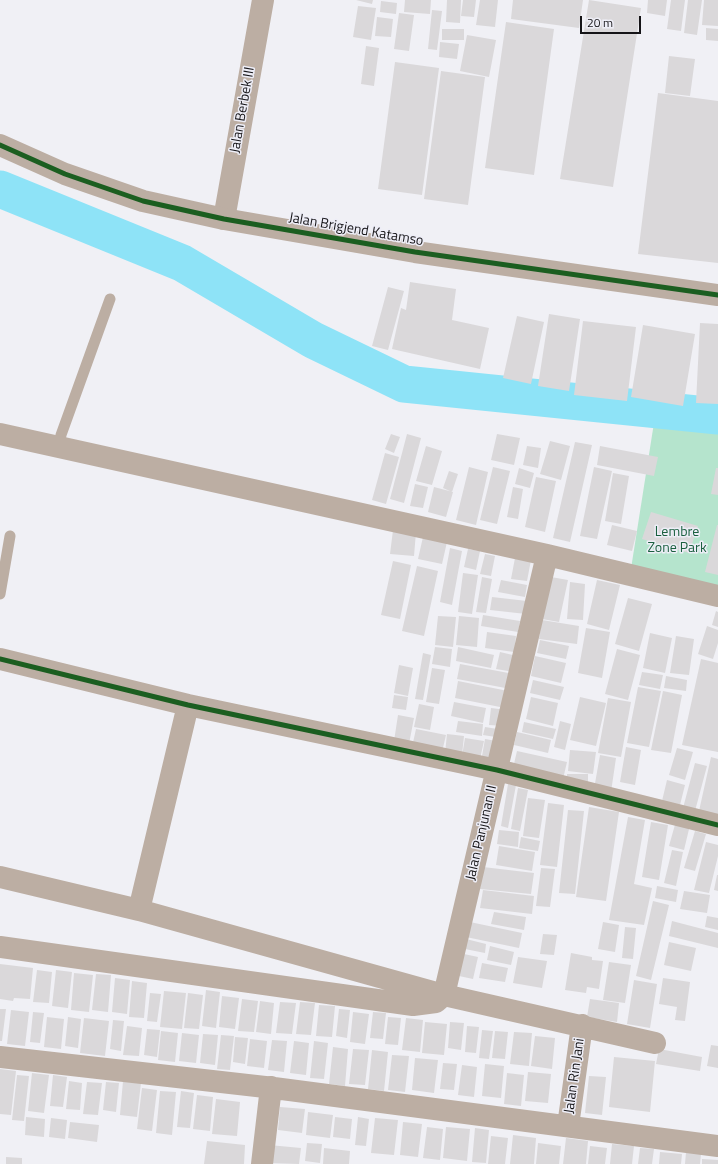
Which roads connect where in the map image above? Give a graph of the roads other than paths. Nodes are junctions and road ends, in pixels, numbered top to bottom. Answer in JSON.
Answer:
{"nodes":[{"id":1,"x":262,"y":0,"type":"edge"},
{"id":2,"x":0,"y":145,"type":"edge"},
{"id":3,"x":226,"y":209,"type":"junction"},
{"id":4,"x":718,"y":295,"type":"edge"},
{"id":5,"x":110,"y":299,"type":"dead end"},
{"id":6,"x":0,"y":434,"type":"edge"},
{"id":7,"x":59,"y":449,"type":"junction"},
{"id":8,"x":10,"y":536,"type":"dead end"},
{"id":9,"x":546,"y":555,"type":"junction"},
{"id":10,"x":0,"y":594,"type":"edge"},
{"id":11,"x":718,"y":596,"type":"edge"},
{"id":12,"x":0,"y":659,"type":"edge"},
{"id":13,"x":188,"y":705,"type":"junction"},
{"id":14,"x":497,"y":770,"type":"junction"},
{"id":15,"x":718,"y":825,"type":"edge"},
{"id":16,"x":0,"y":877,"type":"edge"},
{"id":17,"x":139,"y":910,"type":"junction"},
{"id":18,"x":0,"y":947,"type":"edge"},
{"id":19,"x":444,"y":995,"type":"junction"},
{"id":20,"x":582,"y":1025,"type":"junction"},
{"id":21,"x":655,"y":1043,"type":"dead end"},
{"id":22,"x":0,"y":1057,"type":"edge"},
{"id":23,"x":271,"y":1087,"type":"junction"},
{"id":24,"x":568,"y":1126,"type":"junction"},
{"id":25,"x":718,"y":1146,"type":"edge"},
{"id":26,"x":262,"y":1164,"type":"edge"}],
"edges":[{"from":1,"to":3,"type":"street","name":"Jalan Berbek III"},
{"from":2,"to":3,"type":"street","name":"Jalan Brigjend Katamso"},
{"from":3,"to":4,"type":"street","name":"Jalan Brigjend Katamso"},
{"from":5,"to":7,"type":"lane"},
{"from":6,"to":7,"type":"street"},
{"from":7,"to":9,"type":"street"},
{"from":8,"to":10,"type":"lane"},
{"from":9,"to":11,"type":"street"},
{"from":9,"to":14,"type":"street","name":"Jalan Panjunan II"},
{"from":12,"to":13,"type":"street"},
{"from":13,"to":14,"type":"street"},
{"from":13,"to":17,"type":"street"},
{"from":14,"to":15,"type":"street"},
{"from":14,"to":19,"type":"street","name":"Jalan Panjunan II"},
{"from":16,"to":17,"type":"street"},
{"from":17,"to":19,"type":"street"},
{"from":18,"to":19,"type":"street"},
{"from":19,"to":20,"type":"street"},
{"from":20,"to":21,"type":"street"},
{"from":20,"to":24,"type":"street","name":"Jalan Rin Jani"},
{"from":22,"to":23,"type":"street"},
{"from":23,"to":24,"type":"street"},
{"from":23,"to":26,"type":"street"},
{"from":24,"to":25,"type":"street"}]}
